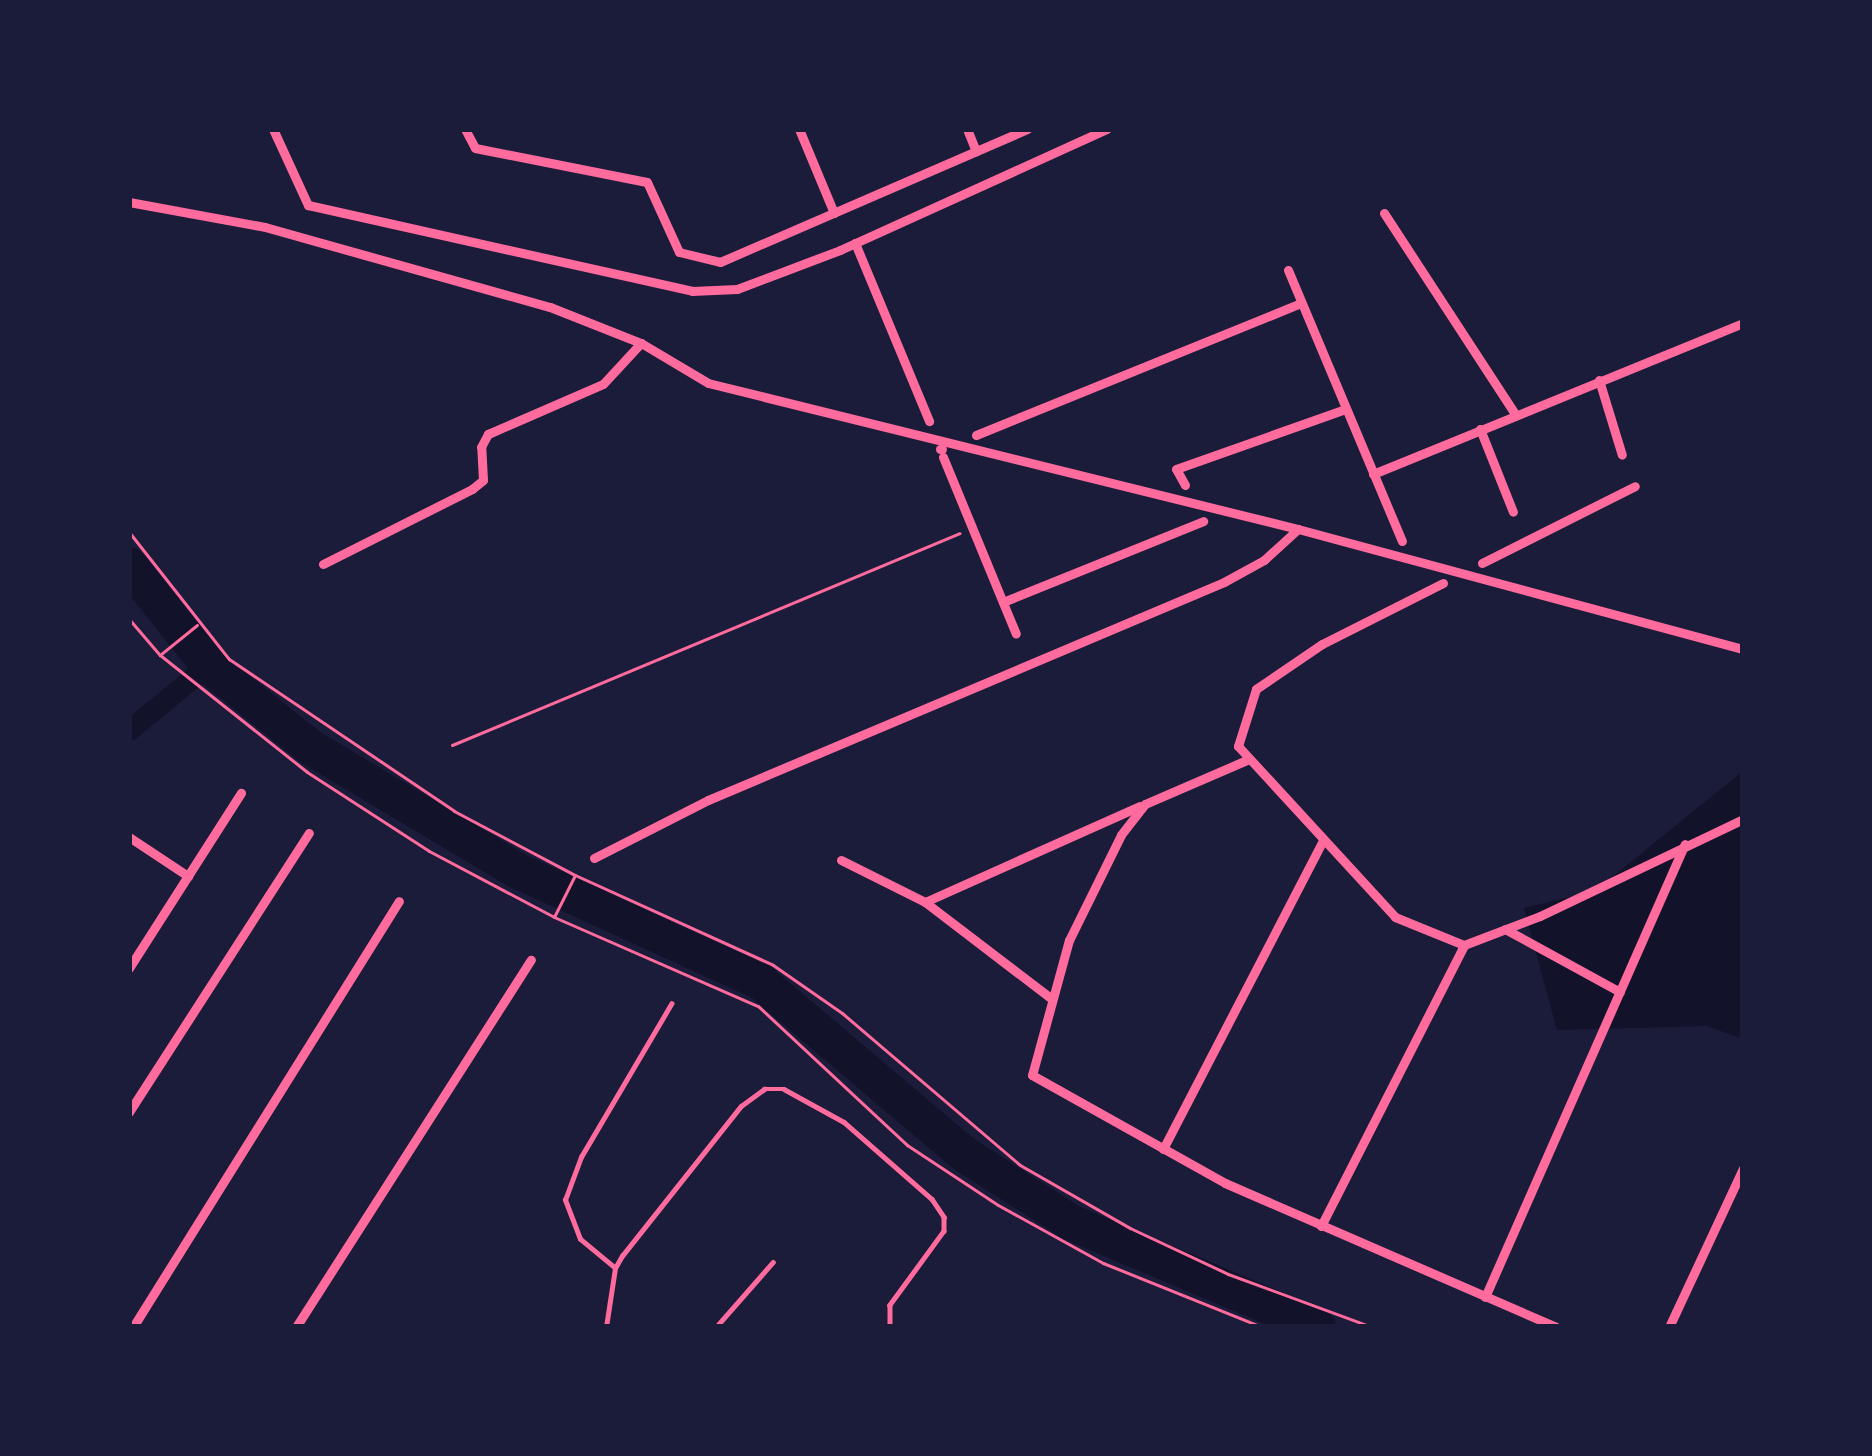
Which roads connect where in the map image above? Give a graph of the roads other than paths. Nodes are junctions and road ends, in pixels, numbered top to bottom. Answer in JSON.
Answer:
{"nodes":[{"id":1,"x":273,"y":129,"type":"edge"},
{"id":2,"x":465,"y":129,"type":"edge"},
{"id":3,"x":799,"y":129,"type":"edge"},
{"id":4,"x":967,"y":129,"type":"edge"},
{"id":5,"x":1028,"y":129,"type":"edge"},
{"id":6,"x":1107,"y":129,"type":"edge"},
{"id":7,"x":976,"y":151,"type":"junction"},
{"id":8,"x":129,"y":202,"type":"edge"},
{"id":9,"x":834,"y":213,"type":"junction"},
{"id":10,"x":1384,"y":213,"type":"dead end"},
{"id":11,"x":855,"y":243,"type":"junction"},
{"id":12,"x":1288,"y":270,"type":"dead end"},
{"id":13,"x":1299,"y":304,"type":"junction"},
{"id":14,"x":1743,"y":323,"type":"edge"},
{"id":15,"x":641,"y":344,"type":"junction"},
{"id":16,"x":1599,"y":380,"type":"junction"},
{"id":17,"x":1345,"y":409,"type":"junction"},
{"id":18,"x":1515,"y":414,"type":"junction"},
{"id":19,"x":929,"y":422,"type":"dead end"},
{"id":20,"x":1480,"y":429,"type":"junction"},
{"id":21,"x":976,"y":435,"type":"dead end"},
{"id":22,"x":942,"y":452,"type":"dead end"},
{"id":23,"x":1622,"y":455,"type":"dead end"},
{"id":24,"x":1373,"y":474,"type":"junction"},
{"id":25,"x":1185,"y":485,"type":"dead end"},
{"id":26,"x":1635,"y":486,"type":"dead end"},
{"id":27,"x":1514,"y":512,"type":"dead end"},
{"id":28,"x":1203,"y":521,"type":"dead end"},
{"id":29,"x":1298,"y":529,"type":"junction"},
{"id":30,"x":1402,"y":541,"type":"dead end"},
{"id":31,"x":1482,"y":563,"type":"dead end"},
{"id":32,"x":323,"y":564,"type":"dead end"},
{"id":33,"x":1443,"y":584,"type":"dead end"},
{"id":34,"x":1003,"y":602,"type":"junction"},
{"id":35,"x":1016,"y":634,"type":"dead end"},
{"id":36,"x":1743,"y":649,"type":"edge"},
{"id":37,"x":1249,"y":759,"type":"junction"},
{"id":38,"x":241,"y":793,"type":"dead end"},
{"id":39,"x":1145,"y":804,"type":"junction"},
{"id":40,"x":1743,"y":819,"type":"edge"},
{"id":41,"x":309,"y":833,"type":"dead end"},
{"id":42,"x":129,"y":837,"type":"edge"},
{"id":43,"x":1323,"y":840,"type":"junction"},
{"id":44,"x":1685,"y":844,"type":"junction"},
{"id":45,"x":594,"y":858,"type":"dead end"},
{"id":46,"x":841,"y":860,"type":"dead end"},
{"id":47,"x":188,"y":876,"type":"junction"},
{"id":48,"x":399,"y":901,"type":"dead end"},
{"id":49,"x":925,"y":902,"type":"junction"},
{"id":50,"x":1505,"y":929,"type":"junction"},
{"id":51,"x":1464,"y":945,"type":"junction"},
{"id":52,"x":531,"y":961,"type":"dead end"},
{"id":53,"x":129,"y":968,"type":"edge"},
{"id":54,"x":1620,"y":992,"type":"junction"},
{"id":55,"x":1052,"y":999,"type":"junction"},
{"id":56,"x":671,"y":1004,"type":"dead end"},
{"id":57,"x":129,"y":1112,"type":"edge"},
{"id":58,"x":1163,"y":1149,"type":"junction"},
{"id":59,"x":1743,"y":1168,"type":"edge"},
{"id":60,"x":1321,"y":1226,"type":"junction"},
{"id":61,"x":773,"y":1262,"type":"dead end"},
{"id":62,"x":615,"y":1268,"type":"junction"},
{"id":63,"x":1485,"y":1297,"type":"junction"},
{"id":64,"x":133,"y":1327,"type":"edge"},
{"id":65,"x":296,"y":1327,"type":"edge"},
{"id":66,"x":606,"y":1327,"type":"edge"},
{"id":67,"x":716,"y":1327,"type":"edge"},
{"id":68,"x":890,"y":1327,"type":"edge"},
{"id":69,"x":1556,"y":1327,"type":"edge"},
{"id":70,"x":1669,"y":1327,"type":"edge"}],
"edges":[{"from":1,"to":11,"type":"street"},
{"from":2,"to":9,"type":"street"},
{"from":3,"to":9,"type":"street"},
{"from":4,"to":7,"type":"street"},
{"from":5,"to":7,"type":"street"},
{"from":6,"to":11,"type":"street"},
{"from":7,"to":9,"type":"street"},
{"from":8,"to":15,"type":"street"},
{"from":10,"to":18,"type":"street"},
{"from":11,"to":19,"type":"street"},
{"from":12,"to":13,"type":"street"},
{"from":13,"to":17,"type":"street"},
{"from":13,"to":21,"type":"street"},
{"from":14,"to":16,"type":"street"},
{"from":15,"to":29,"type":"street"},
{"from":15,"to":32,"type":"street"},
{"from":16,"to":18,"type":"street"},
{"from":16,"to":23,"type":"street"},
{"from":17,"to":24,"type":"street"},
{"from":17,"to":25,"type":"street"},
{"from":18,"to":20,"type":"street"},
{"from":20,"to":24,"type":"street"},
{"from":20,"to":27,"type":"street"},
{"from":22,"to":34,"type":"street"},
{"from":24,"to":30,"type":"street"},
{"from":26,"to":31,"type":"street"},
{"from":28,"to":34,"type":"street"},
{"from":29,"to":36,"type":"street"},
{"from":29,"to":45,"type":"street"},
{"from":33,"to":37,"type":"street"},
{"from":34,"to":35,"type":"street"},
{"from":37,"to":39,"type":"street"},
{"from":37,"to":43,"type":"street"},
{"from":38,"to":47,"type":"street"},
{"from":39,"to":49,"type":"street"},
{"from":39,"to":55,"type":"street"},
{"from":40,"to":44,"type":"street"},
{"from":41,"to":57,"type":"street"},
{"from":42,"to":47,"type":"street"},
{"from":43,"to":51,"type":"street"},
{"from":43,"to":58,"type":"street"},
{"from":44,"to":50,"type":"street"},
{"from":44,"to":54,"type":"street"},
{"from":46,"to":49,"type":"street"},
{"from":47,"to":53,"type":"street"},
{"from":48,"to":64,"type":"street"},
{"from":49,"to":55,"type":"street"},
{"from":50,"to":51,"type":"street"},
{"from":50,"to":54,"type":"street"},
{"from":51,"to":60,"type":"street"},
{"from":52,"to":65,"type":"street"},
{"from":54,"to":63,"type":"street"},
{"from":55,"to":58,"type":"street"},
{"from":56,"to":62,"type":"lane"},
{"from":58,"to":60,"type":"street"},
{"from":59,"to":70,"type":"street"},
{"from":60,"to":63,"type":"street"},
{"from":61,"to":67,"type":"lane"},
{"from":62,"to":66,"type":"lane"},
{"from":62,"to":68,"type":"lane"},
{"from":63,"to":69,"type":"street"}]}
